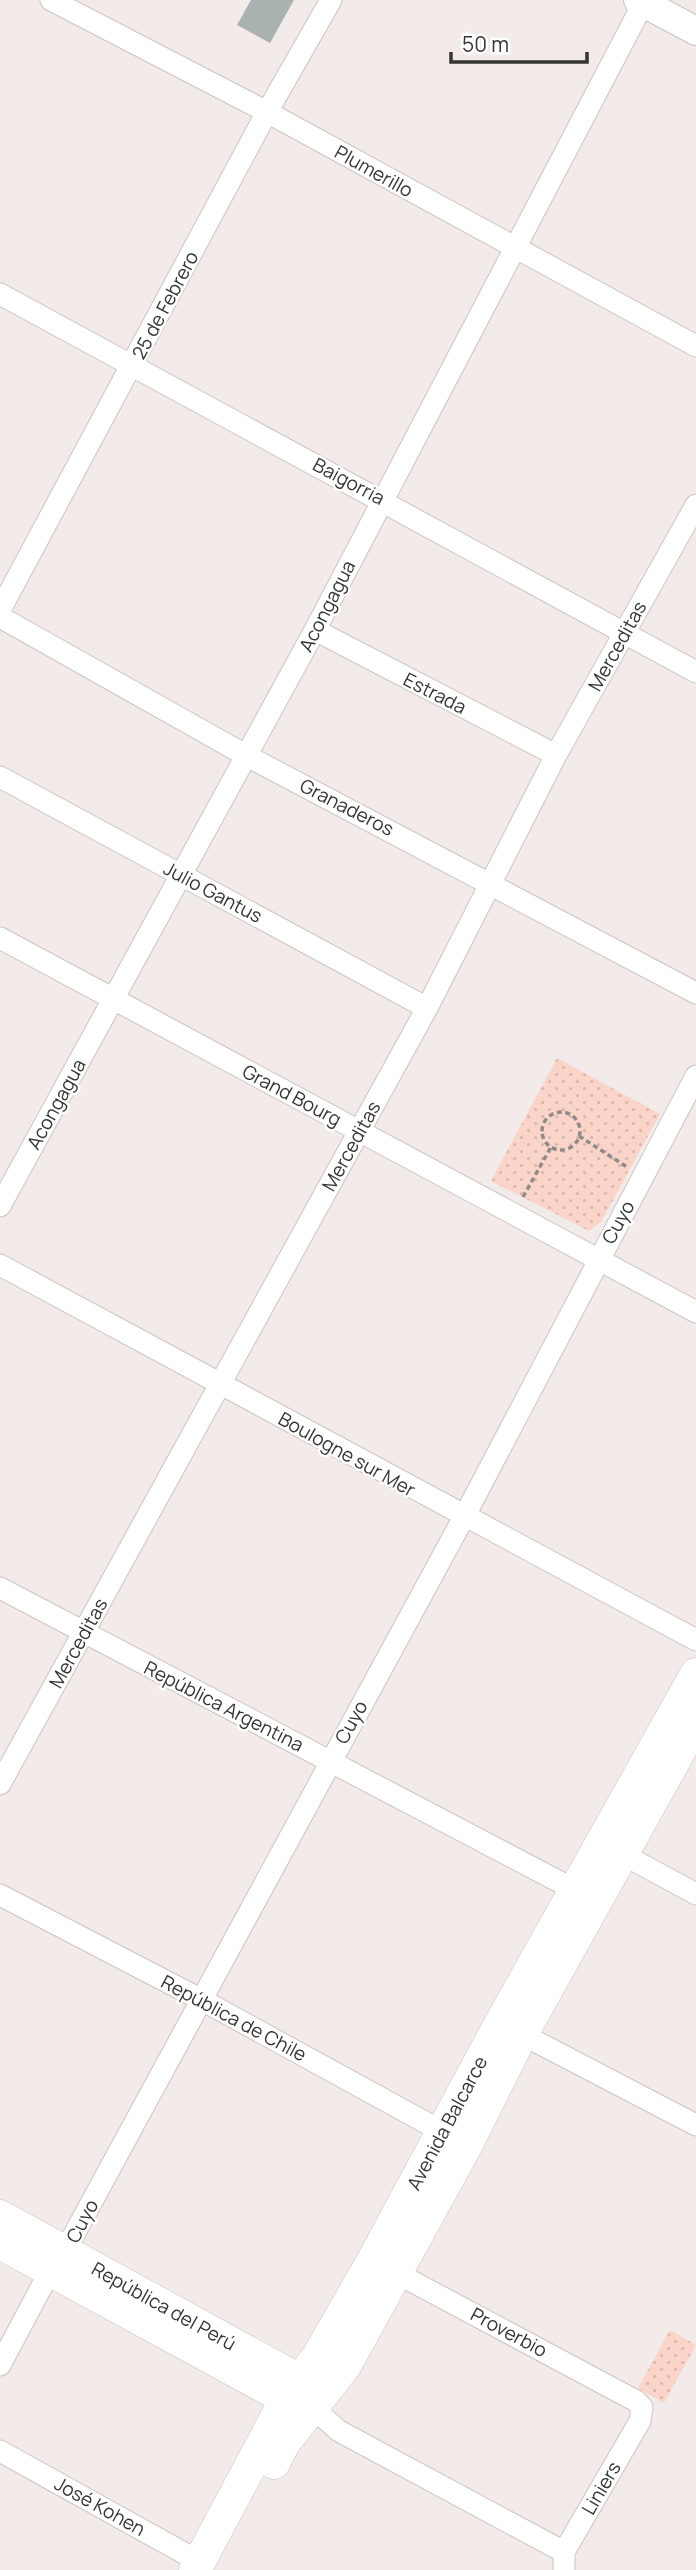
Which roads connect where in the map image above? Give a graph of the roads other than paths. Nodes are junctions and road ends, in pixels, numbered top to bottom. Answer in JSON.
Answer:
{"nodes":[{"id":1,"x":51,"y":0,"type":"edge"},
{"id":2,"x":331,"y":0,"type":"edge"},
{"id":3,"x":642,"y":1,"type":"edge"},
{"id":4,"x":696,"y":31,"type":"edge"},
{"id":5,"x":267,"y":112,"type":"junction"},
{"id":6,"x":516,"y":248,"type":"junction"},
{"id":7,"x":0,"y":294,"type":"edge"},
{"id":8,"x":696,"y":346,"type":"edge"},
{"id":9,"x":132,"y":365,"type":"junction"},
{"id":10,"x":382,"y":499,"type":"junction"},
{"id":11,"x":696,"y":505,"type":"edge"},
{"id":12,"x":0,"y":610,"type":"edge"},
{"id":13,"x":0,"y":617,"type":"edge"},
{"id":14,"x":315,"y":630,"type":"junction"},
{"id":15,"x":625,"y":632,"type":"junction"},
{"id":16,"x":696,"y":672,"type":"edge"},
{"id":17,"x":556,"y":755,"type":"junction"},
{"id":18,"x":247,"y":756,"type":"junction"},
{"id":19,"x":0,"y":777,"type":"edge"},
{"id":20,"x":181,"y":875,"type":"junction"},
{"id":21,"x":491,"y":882,"type":"junction"},
{"id":22,"x":0,"y":939,"type":"edge"},
{"id":23,"x":696,"y":993,"type":"edge"},
{"id":24,"x":113,"y":999,"type":"junction"},
{"id":25,"x":427,"y":1008,"type":"junction"},
{"id":26,"x":696,"y":1076,"type":"edge"},
{"id":27,"x":360,"y":1131,"type":"junction"},
{"id":28,"x":0,"y":1206,"type":"edge"},
{"id":29,"x":598,"y":1259,"type":"junction"},
{"id":30,"x":0,"y":1265,"type":"edge"},
{"id":31,"x":696,"y":1311,"type":"edge"},
{"id":32,"x":219,"y":1384,"type":"junction"},
{"id":33,"x":464,"y":1517,"type":"junction"},
{"id":34,"x":0,"y":1588,"type":"edge"},
{"id":35,"x":83,"y":1634,"type":"junction"},
{"id":36,"x":696,"y":1640,"type":"edge"},
{"id":37,"x":696,"y":1674,"type":"edge"},
{"id":38,"x":696,"y":1722,"type":"edge"},
{"id":39,"x":330,"y":1760,"type":"junction"},
{"id":40,"x":0,"y":1784,"type":"edge"},
{"id":41,"x":612,"y":1848,"type":"junction"},
{"id":42,"x":587,"y":1892,"type":"junction"},
{"id":43,"x":696,"y":1894,"type":"edge"},
{"id":44,"x":0,"y":1895,"type":"edge"},
{"id":45,"x":202,"y":2000,"type":"junction"},
{"id":46,"x":511,"y":2029,"type":"junction"},
{"id":47,"x":696,"y":2125,"type":"edge"},
{"id":48,"x":454,"y":2139,"type":"junction"},
{"id":49,"x":0,"y":2216,"type":"edge"},
{"id":50,"x":0,"y":2243,"type":"edge"},
{"id":51,"x":58,"y":2261,"type":"junction"},
{"id":52,"x":383,"y":2266,"type":"junction"},
{"id":53,"x":0,"y":2365,"type":"edge"},
{"id":54,"x":299,"y":2395,"type":"junction"},
{"id":55,"x":642,"y":2407,"type":"joint"},
{"id":56,"x":0,"y":2451,"type":"edge"},
{"id":57,"x":564,"y":2561,"type":"edge"},
{"id":58,"x":204,"y":2567,"type":"edge"}],
"edges":[{"from":1,"to":5,"type":"street","name":"Plumerillo"},
{"from":2,"to":5,"type":"street","name":"25 de Febrero"},
{"from":3,"to":4,"type":"street"},
{"from":3,"to":6,"type":"street","name":"Acongagua"},
{"from":5,"to":6,"type":"street","name":"Plumerillo"},
{"from":5,"to":9,"type":"street","name":"25 de Febrero"},
{"from":6,"to":8,"type":"street","name":"Plumerillo"},
{"from":6,"to":10,"type":"street","name":"Acongagua"},
{"from":7,"to":9,"type":"street","name":"Baigorria"},
{"from":9,"to":10,"type":"street","name":"Baigorria"},
{"from":9,"to":12,"type":"street","name":"25 de Febrero"},
{"from":10,"to":14,"type":"street","name":"Acongagua"},
{"from":10,"to":15,"type":"street","name":"Baigorria"},
{"from":11,"to":15,"type":"street","name":"Merceditas"},
{"from":13,"to":18,"type":"street","name":"Granaderos"},
{"from":14,"to":17,"type":"street","name":"Estrada"},
{"from":14,"to":18,"type":"street","name":"Acongagua"},
{"from":15,"to":16,"type":"street","name":"Baigorria"},
{"from":15,"to":17,"type":"street","name":"Merceditas"},
{"from":17,"to":21,"type":"street","name":"Merceditas"},
{"from":18,"to":20,"type":"street","name":"Acongagua"},
{"from":18,"to":21,"type":"street","name":"Granaderos"},
{"from":19,"to":20,"type":"street","name":"Julio Gantus"},
{"from":20,"to":24,"type":"street","name":"Acongagua"},
{"from":20,"to":25,"type":"street","name":"Julio Gantus"},
{"from":21,"to":23,"type":"street","name":"Granaderos"},
{"from":21,"to":25,"type":"street","name":"Merceditas"},
{"from":22,"to":24,"type":"street","name":"Grand Bourg"},
{"from":24,"to":27,"type":"street","name":"Grand Bourg"},
{"from":24,"to":28,"type":"street","name":"Acongagua"},
{"from":25,"to":27,"type":"street","name":"Merceditas"},
{"from":26,"to":29,"type":"street","name":"Cuyo"},
{"from":27,"to":29,"type":"street","name":"Grand Bourg"},
{"from":27,"to":32,"type":"street","name":"Merceditas"},
{"from":29,"to":31,"type":"street","name":"Grand Bourg"},
{"from":29,"to":33,"type":"street","name":"Cuyo"},
{"from":30,"to":32,"type":"street","name":"Boulogne sur Mer"},
{"from":32,"to":33,"type":"street","name":"Boulogne sur Mer"},
{"from":32,"to":35,"type":"street","name":"Merceditas"},
{"from":33,"to":36,"type":"street","name":"Boulogne sur Mer"},
{"from":33,"to":39,"type":"street","name":"Cuyo"},
{"from":34,"to":35,"type":"street","name":"República Argentina"},
{"from":35,"to":39,"type":"street","name":"República Argentina"},
{"from":35,"to":40,"type":"street","name":"Merceditas"},
{"from":37,"to":41,"type":"main road","name":"Avenida Balcarce"},
{"from":38,"to":41,"type":"main road","name":"Avenida Balcarce"},
{"from":39,"to":42,"type":"street","name":"República Argentina"},
{"from":39,"to":45,"type":"street","name":"Cuyo"},
{"from":41,"to":42,"type":"main road","name":"Avenida Balcarce"},
{"from":41,"to":43,"type":"street"},
{"from":42,"to":46,"type":"main road","name":"Avenida Balcarce"},
{"from":44,"to":45,"type":"street","name":"República de Chile"},
{"from":45,"to":48,"type":"street","name":"República de Chile"},
{"from":45,"to":51,"type":"street","name":"Cuyo"},
{"from":46,"to":47,"type":"street"},
{"from":46,"to":48,"type":"main road","name":"Avenida Balcarce"},
{"from":48,"to":52,"type":"main road","name":"Avenida Balcarce"},
{"from":49,"to":51,"type":"main road","name":"República del Perú"},
{"from":50,"to":51,"type":"main road","name":"República del Perú"},
{"from":51,"to":53,"type":"street","name":"Cuyo"},
{"from":51,"to":54,"type":"main road","name":"República del Perú"},
{"from":52,"to":54,"type":"main road","name":"Avenida Balcarce"},
{"from":52,"to":55,"type":"street","name":"Proverbio"},
{"from":54,"to":57,"type":"street","name":"República del Perú"},
{"from":54,"to":58,"type":"main road","name":"Avenida Balcarce"},
{"from":55,"to":57,"type":"street","name":"Liniers"},
{"from":56,"to":58,"type":"street","name":"José Kohen"}]}
